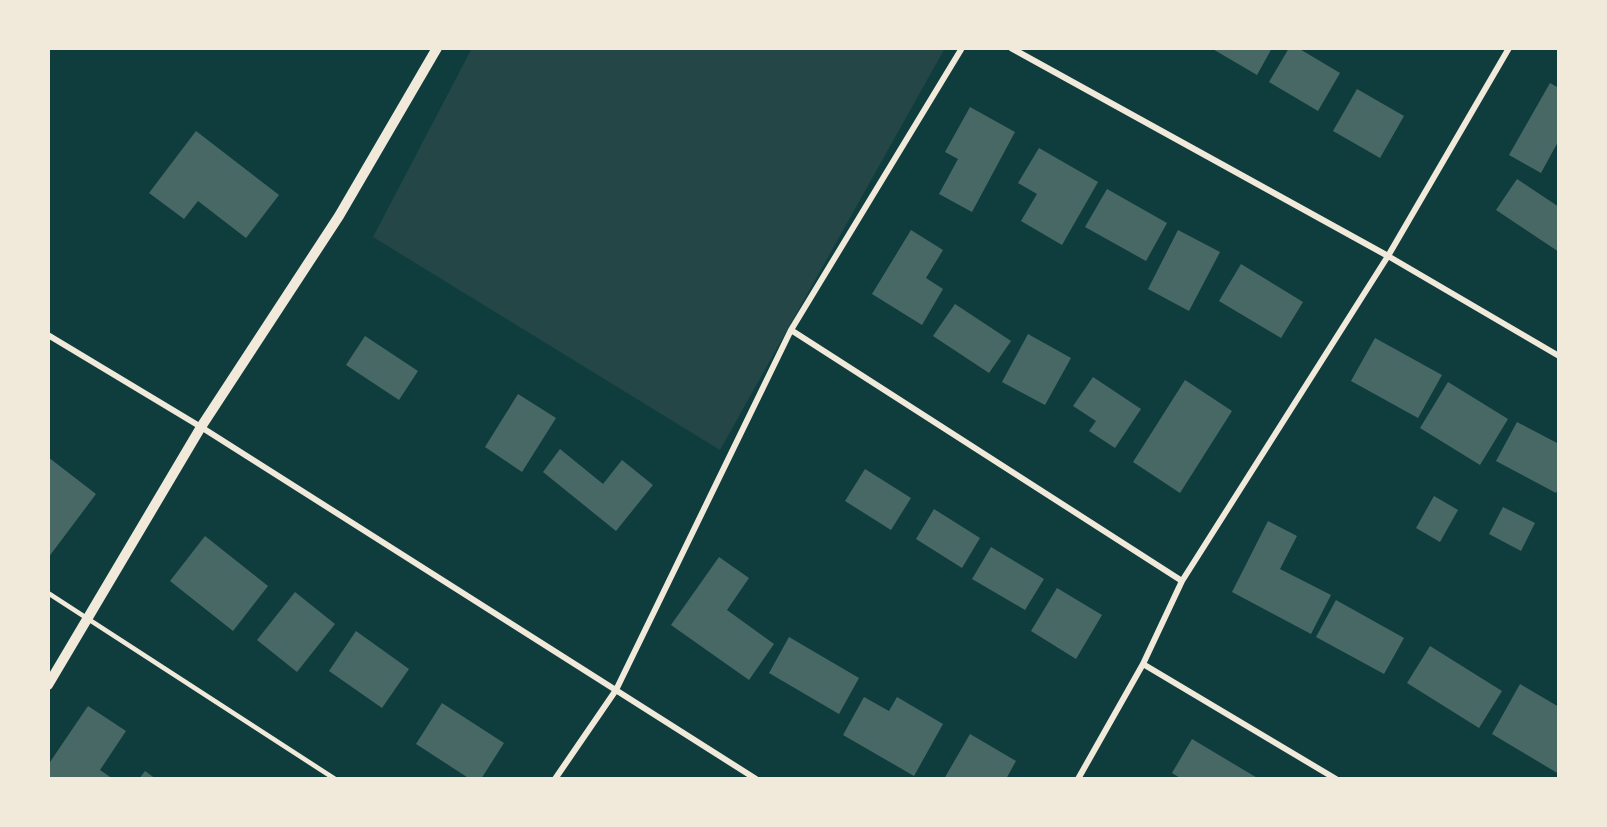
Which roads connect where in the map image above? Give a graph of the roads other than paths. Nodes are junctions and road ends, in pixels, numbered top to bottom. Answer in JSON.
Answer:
{"nodes":[{"id":1,"x":962,"y":48,"type":"edge"},
{"id":2,"x":1011,"y":48,"type":"edge"},
{"id":3,"x":1509,"y":48,"type":"edge"},
{"id":4,"x":434,"y":49,"type":"edge"},
{"id":5,"x":1388,"y":256,"type":"junction"},
{"id":6,"x":791,"y":330,"type":"junction"},
{"id":7,"x":48,"y":335,"type":"edge"},
{"id":8,"x":1559,"y":356,"type":"edge"},
{"id":9,"x":201,"y":427,"type":"junction"},
{"id":10,"x":1182,"y":581,"type":"junction"},
{"id":11,"x":48,"y":594,"type":"edge"},
{"id":12,"x":87,"y":619,"type":"junction"},
{"id":13,"x":1143,"y":664,"type":"junction"},
{"id":14,"x":48,"y":685,"type":"edge"},
{"id":15,"x":616,"y":690,"type":"junction"},
{"id":16,"x":335,"y":779,"type":"edge"},
{"id":17,"x":555,"y":779,"type":"edge"},
{"id":18,"x":756,"y":779,"type":"edge"},
{"id":19,"x":1078,"y":779,"type":"edge"},
{"id":20,"x":1336,"y":779,"type":"edge"}],
"edges":[{"from":1,"to":6,"type":"street"},
{"from":2,"to":5,"type":"street"},
{"from":3,"to":5,"type":"street"},
{"from":4,"to":9,"type":"street"},
{"from":5,"to":8,"type":"street"},
{"from":5,"to":10,"type":"street"},
{"from":6,"to":10,"type":"street"},
{"from":6,"to":15,"type":"street"},
{"from":7,"to":9,"type":"street"},
{"from":9,"to":12,"type":"street"},
{"from":9,"to":15,"type":"street"},
{"from":10,"to":13,"type":"street"},
{"from":11,"to":12,"type":"lane"},
{"from":12,"to":14,"type":"street"},
{"from":12,"to":16,"type":"lane"},
{"from":13,"to":19,"type":"street"},
{"from":13,"to":20,"type":"street"},
{"from":15,"to":17,"type":"street"},
{"from":15,"to":18,"type":"street"}]}
